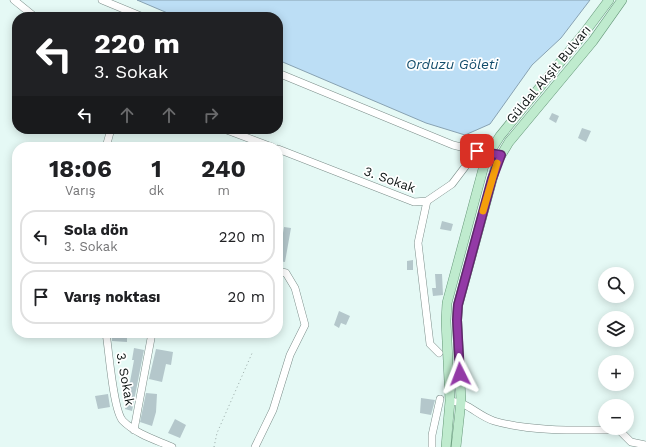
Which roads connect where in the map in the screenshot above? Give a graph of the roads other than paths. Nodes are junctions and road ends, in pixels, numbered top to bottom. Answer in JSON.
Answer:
{"nodes":[{"id":1,"x":14,"y":0,"type":"edge"},
{"id":2,"x":102,"y":0,"type":"edge"},
{"id":3,"x":609,"y":0,"type":"edge"},
{"id":4,"x":622,"y":0,"type":"edge"},
{"id":5,"x":29,"y":12,"type":"edge"},
{"id":6,"x":131,"y":12,"type":"edge"},
{"id":7,"x":283,"y":75,"type":"edge"},
{"id":8,"x":237,"y":134,"type":"edge"},
{"id":9,"x":259,"y":142,"type":"edge"},
{"id":10,"x":477,"y":151,"type":"junction"},
{"id":11,"x":283,"y":152,"type":"edge"},
{"id":12,"x":490,"y":152,"type":"junction"},
{"id":13,"x":501,"y":155,"type":"junction"},
{"id":14,"x":427,"y":202,"type":"junction"},
{"id":15,"x":283,"y":272,"type":"edge"},
{"id":16,"x":107,"y":338,"type":"edge"},
{"id":17,"x":151,"y":338,"type":"edge"},
{"id":18,"x":439,"y":353,"type":"dead end"},
{"id":19,"x":440,"y":399,"type":"dead end"},
{"id":20,"x":450,"y":401,"type":"junction"},
{"id":21,"x":461,"y":401,"type":"junction"},
{"id":22,"x":134,"y":430,"type":"junction"},
{"id":23,"x":646,"y":445,"type":"edge"},
{"id":24,"x":172,"y":447,"type":"edge"},
{"id":25,"x":254,"y":447,"type":"edge"},
{"id":26,"x":432,"y":447,"type":"edge"},
{"id":27,"x":446,"y":447,"type":"edge"},
{"id":28,"x":456,"y":447,"type":"edge"}],
"edges":[{"from":1,"to":5,"type":"street"},
{"from":2,"to":6,"type":"street"},
{"from":3,"to":12,"type":"main road","name":"Güldal Akşit Bulvarı"},
{"from":4,"to":13,"type":"main road","name":"Güldal Akşit Bulvarı"},
{"from":7,"to":10,"type":"street"},
{"from":8,"to":9,"type":"street"},
{"from":10,"to":12,"type":"street"},
{"from":10,"to":14,"type":"street","name":"3. Sokak"},
{"from":11,"to":14,"type":"street","name":"3. Sokak"},
{"from":12,"to":13,"type":"street"},
{"from":12,"to":20,"type":"main road","name":"Güldal Akşit Bulvarı"},
{"from":13,"to":21,"type":"main road","name":"Güldal Akşit Bulvarı"},
{"from":14,"to":18,"type":"street"},
{"from":15,"to":25,"type":"street"},
{"from":16,"to":22,"type":"street","name":"3. Sokak"},
{"from":17,"to":22,"type":"street"},
{"from":19,"to":26,"type":"street"},
{"from":20,"to":21,"type":"street"},
{"from":20,"to":27,"type":"main road","name":"Güldal Akşit Bulvarı"},
{"from":21,"to":23,"type":"street"},
{"from":21,"to":28,"type":"main road","name":"Güldal Akşit Bulvarı"},
{"from":22,"to":24,"type":"street","name":"3. Sokak"}]}
